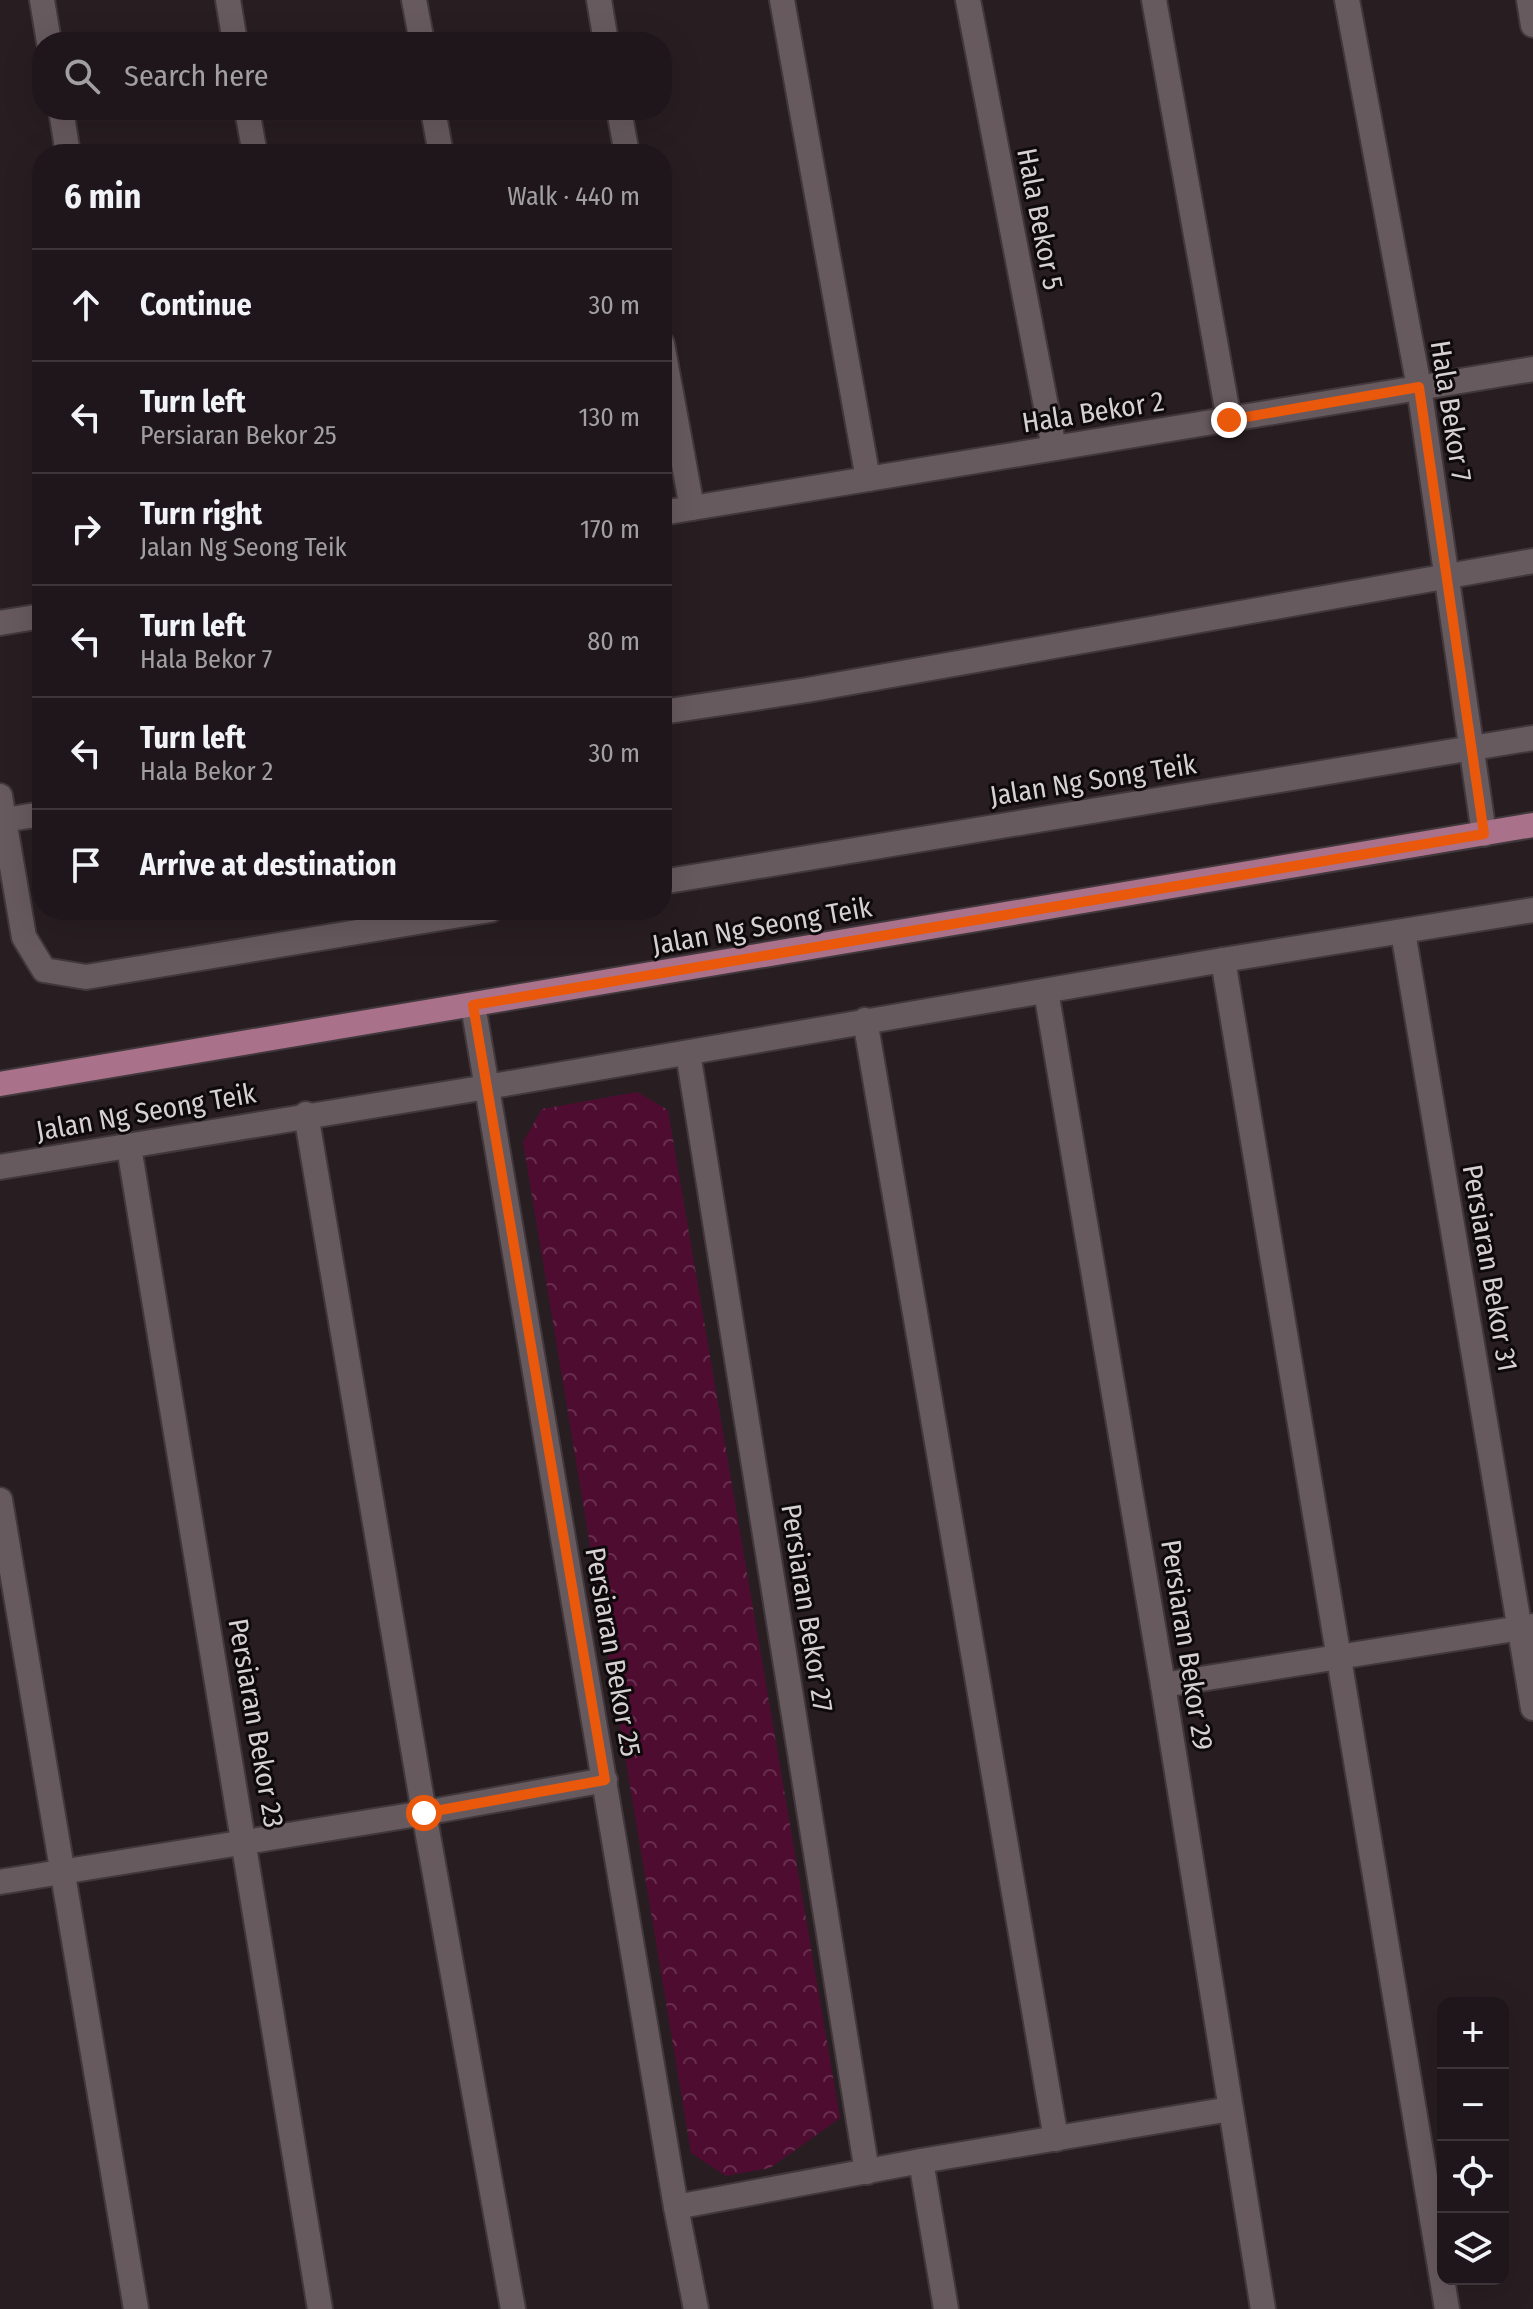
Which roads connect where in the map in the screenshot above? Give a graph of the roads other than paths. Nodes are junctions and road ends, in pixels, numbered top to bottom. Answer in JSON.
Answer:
{"nodes":[{"id":1,"x":42,"y":0,"type":"edge"},
{"id":2,"x":228,"y":0,"type":"edge"},
{"id":3,"x":414,"y":0,"type":"edge"},
{"id":4,"x":599,"y":0,"type":"edge"},
{"id":5,"x":782,"y":0,"type":"edge"},
{"id":6,"x":968,"y":0,"type":"edge"},
{"id":7,"x":1154,"y":0,"type":"edge"},
{"id":8,"x":1347,"y":0,"type":"edge"},
{"id":9,"x":1529,"y":0,"type":"edge"},
{"id":10,"x":1533,"y":25,"type":"edge"},
{"id":11,"x":47,"y":32,"type":"edge"},
{"id":12,"x":233,"y":32,"type":"edge"},
{"id":13,"x":420,"y":32,"type":"edge"},
{"id":14,"x":604,"y":32,"type":"edge"},
{"id":15,"x":63,"y":120,"type":"edge"},
{"id":16,"x":249,"y":120,"type":"edge"},
{"id":17,"x":435,"y":120,"type":"edge"},
{"id":18,"x":621,"y":120,"type":"edge"},
{"id":19,"x":66,"y":144,"type":"edge"},
{"id":20,"x":253,"y":144,"type":"edge"},
{"id":21,"x":439,"y":144,"type":"edge"},
{"id":22,"x":625,"y":144,"type":"edge"},
{"id":23,"x":1533,"y":369,"type":"edge"},
{"id":24,"x":1419,"y":387,"type":"junction"},
{"id":25,"x":672,"y":399,"type":"edge"},
{"id":26,"x":1229,"y":420,"type":"junction"},
{"id":27,"x":1054,"y":448,"type":"junction"},
{"id":28,"x":868,"y":479,"type":"junction"},
{"id":29,"x":692,"y":508,"type":"junction"},
{"id":30,"x":672,"y":511,"type":"edge"},
{"id":31,"x":1533,"y":561,"type":"edge"},
{"id":32,"x":1446,"y":576,"type":"junction"},
{"id":33,"x":32,"y":618,"type":"edge"},
{"id":34,"x":0,"y":623,"type":"edge"},
{"id":35,"x":672,"y":710,"type":"edge"},
{"id":36,"x":1533,"y":738,"type":"edge"},
{"id":37,"x":1472,"y":748,"type":"junction"},
{"id":38,"x":2,"y":808,"type":"edge"},
{"id":39,"x":32,"y":812,"type":"edge"},
{"id":40,"x":1533,"y":825,"type":"edge"},
{"id":41,"x":1484,"y":834,"type":"junction"},
{"id":42,"x":672,"y":880,"type":"edge"},
{"id":43,"x":1533,"y":910,"type":"edge"},
{"id":44,"x":375,"y":920,"type":"edge"},
{"id":45,"x":1403,"y":932,"type":"junction"},
{"id":46,"x":1223,"y":960,"type":"junction"},
{"id":47,"x":1046,"y":991,"type":"junction"},
{"id":48,"x":473,"y":1005,"type":"junction"},
{"id":49,"x":865,"y":1020,"type":"junction"},
{"id":50,"x":688,"y":1053,"type":"junction"},
{"id":51,"x":0,"y":1084,"type":"edge"},
{"id":52,"x":487,"y":1087,"type":"junction"},
{"id":53,"x":306,"y":1114,"type":"junction"},
{"id":54,"x":129,"y":1147,"type":"junction"},
{"id":55,"x":0,"y":1167,"type":"edge"},
{"id":56,"x":0,"y":1500,"type":"edge"},
{"id":57,"x":1526,"y":1627,"type":"edge"},
{"id":58,"x":1339,"y":1658,"type":"junction"},
{"id":59,"x":1163,"y":1685,"type":"junction"},
{"id":60,"x":1533,"y":1708,"type":"edge"},
{"id":61,"x":605,"y":1780,"type":"junction"},
{"id":62,"x":424,"y":1813,"type":"junction"},
{"id":63,"x":245,"y":1843,"type":"junction"},
{"id":64,"x":63,"y":1872,"type":"junction"},
{"id":65,"x":0,"y":1882,"type":"edge"},
{"id":66,"x":1230,"y":2109,"type":"junction"},
{"id":67,"x":1056,"y":2139,"type":"junction"},
{"id":68,"x":921,"y":2161,"type":"junction"},
{"id":69,"x":867,"y":2172,"type":"junction"},
{"id":70,"x":676,"y":2207,"type":"junction"},
{"id":71,"x":136,"y":2309,"type":"edge"},
{"id":72,"x":320,"y":2309,"type":"edge"},
{"id":73,"x":513,"y":2309,"type":"edge"},
{"id":74,"x":696,"y":2309,"type":"edge"},
{"id":75,"x":946,"y":2309,"type":"edge"},
{"id":76,"x":1263,"y":2309,"type":"edge"},
{"id":77,"x":1447,"y":2309,"type":"edge"}],
"edges":[{"from":1,"to":11,"type":"street"},
{"from":2,"to":12,"type":"street"},
{"from":3,"to":13,"type":"street"},
{"from":4,"to":14,"type":"street"},
{"from":5,"to":28,"type":"street"},
{"from":6,"to":27,"type":"street","name":"Hala Bekor 5"},
{"from":7,"to":26,"type":"street"},
{"from":8,"to":24,"type":"street","name":"Hala Bekor 7"},
{"from":9,"to":10,"type":"street"},
{"from":15,"to":19,"type":"street"},
{"from":16,"to":20,"type":"street"},
{"from":17,"to":21,"type":"street"},
{"from":18,"to":22,"type":"street"},
{"from":23,"to":24,"type":"street","name":"Hala Bekor 2"},
{"from":24,"to":26,"type":"street","name":"Hala Bekor 2"},
{"from":24,"to":32,"type":"street","name":"Hala Bekor 7"},
{"from":25,"to":29,"type":"street"},
{"from":26,"to":27,"type":"street","name":"Hala Bekor 2"},
{"from":27,"to":28,"type":"street","name":"Hala Bekor 2"},
{"from":28,"to":29,"type":"street","name":"Hala Bekor 2"},
{"from":29,"to":30,"type":"street","name":"Hala Bekor 2"},
{"from":31,"to":32,"type":"street"},
{"from":32,"to":35,"type":"street"},
{"from":32,"to":37,"type":"street","name":"Hala Bekor 7"},
{"from":33,"to":34,"type":"street"},
{"from":36,"to":37,"type":"street","name":"Jalan Ng Song Teik"},
{"from":37,"to":41,"type":"street","name":"Hala Bekor 7"},
{"from":37,"to":42,"type":"street","name":"Jalan Ng Song Teik"},
{"from":38,"to":39,"type":"street"},
{"from":38,"to":44,"type":"street"},
{"from":40,"to":41,"type":"main road","name":"Jalan Ng Seong Teik"},
{"from":41,"to":48,"type":"main road","name":"Jalan Ng Seong Teik"},
{"from":43,"to":45,"type":"street","name":"Jalan Ng Seong Teik"},
{"from":45,"to":46,"type":"street","name":"Jalan Ng Seong Teik"},
{"from":45,"to":57,"type":"street","name":"Persiaran Bekor 31"},
{"from":46,"to":47,"type":"street","name":"Jalan Ng Seong Teik"},
{"from":46,"to":58,"type":"street"},
{"from":47,"to":49,"type":"street","name":"Jalan Ng Seong Teik"},
{"from":47,"to":59,"type":"street","name":"Persiaran Bekor 29"},
{"from":48,"to":51,"type":"main road","name":"Jalan Ng Seong Teik"},
{"from":48,"to":52,"type":"street","name":"Persiaran Bekor 25"},
{"from":49,"to":50,"type":"street","name":"Jalan Ng Seong Teik"},
{"from":49,"to":67,"type":"street"},
{"from":50,"to":52,"type":"street","name":"Jalan Ng Seong Teik"},
{"from":50,"to":69,"type":"street","name":"Persiaran Bekor 27"},
{"from":52,"to":53,"type":"street","name":"Jalan Ng Seong Teik"},
{"from":52,"to":61,"type":"street","name":"Persiaran Bekor 25"},
{"from":53,"to":54,"type":"street","name":"Jalan Ng Seong Teik"},
{"from":53,"to":62,"type":"street"},
{"from":54,"to":55,"type":"street","name":"Jalan Ng Seong Teik"},
{"from":54,"to":63,"type":"street","name":"Persiaran Bekor 23"},
{"from":56,"to":64,"type":"street"},
{"from":57,"to":58,"type":"street"},
{"from":57,"to":60,"type":"street","name":"Persiaran Bekor 31"},
{"from":58,"to":59,"type":"street"},
{"from":58,"to":77,"type":"street"},
{"from":59,"to":66,"type":"street","name":"Persiaran Bekor 29"},
{"from":61,"to":62,"type":"street"},
{"from":61,"to":70,"type":"street","name":"Persiaran Bekor 25"},
{"from":62,"to":63,"type":"street"},
{"from":62,"to":73,"type":"street"},
{"from":63,"to":64,"type":"street"},
{"from":63,"to":72,"type":"street","name":"Persiaran Bekor 23"},
{"from":64,"to":65,"type":"street"},
{"from":64,"to":71,"type":"street"},
{"from":66,"to":67,"type":"street"},
{"from":66,"to":76,"type":"street","name":"Persiaran Bekor 29"},
{"from":67,"to":68,"type":"street"},
{"from":68,"to":69,"type":"street"},
{"from":68,"to":75,"type":"street"},
{"from":69,"to":70,"type":"street"},
{"from":70,"to":74,"type":"street","name":"Persiaran Bekor 25"}]}
